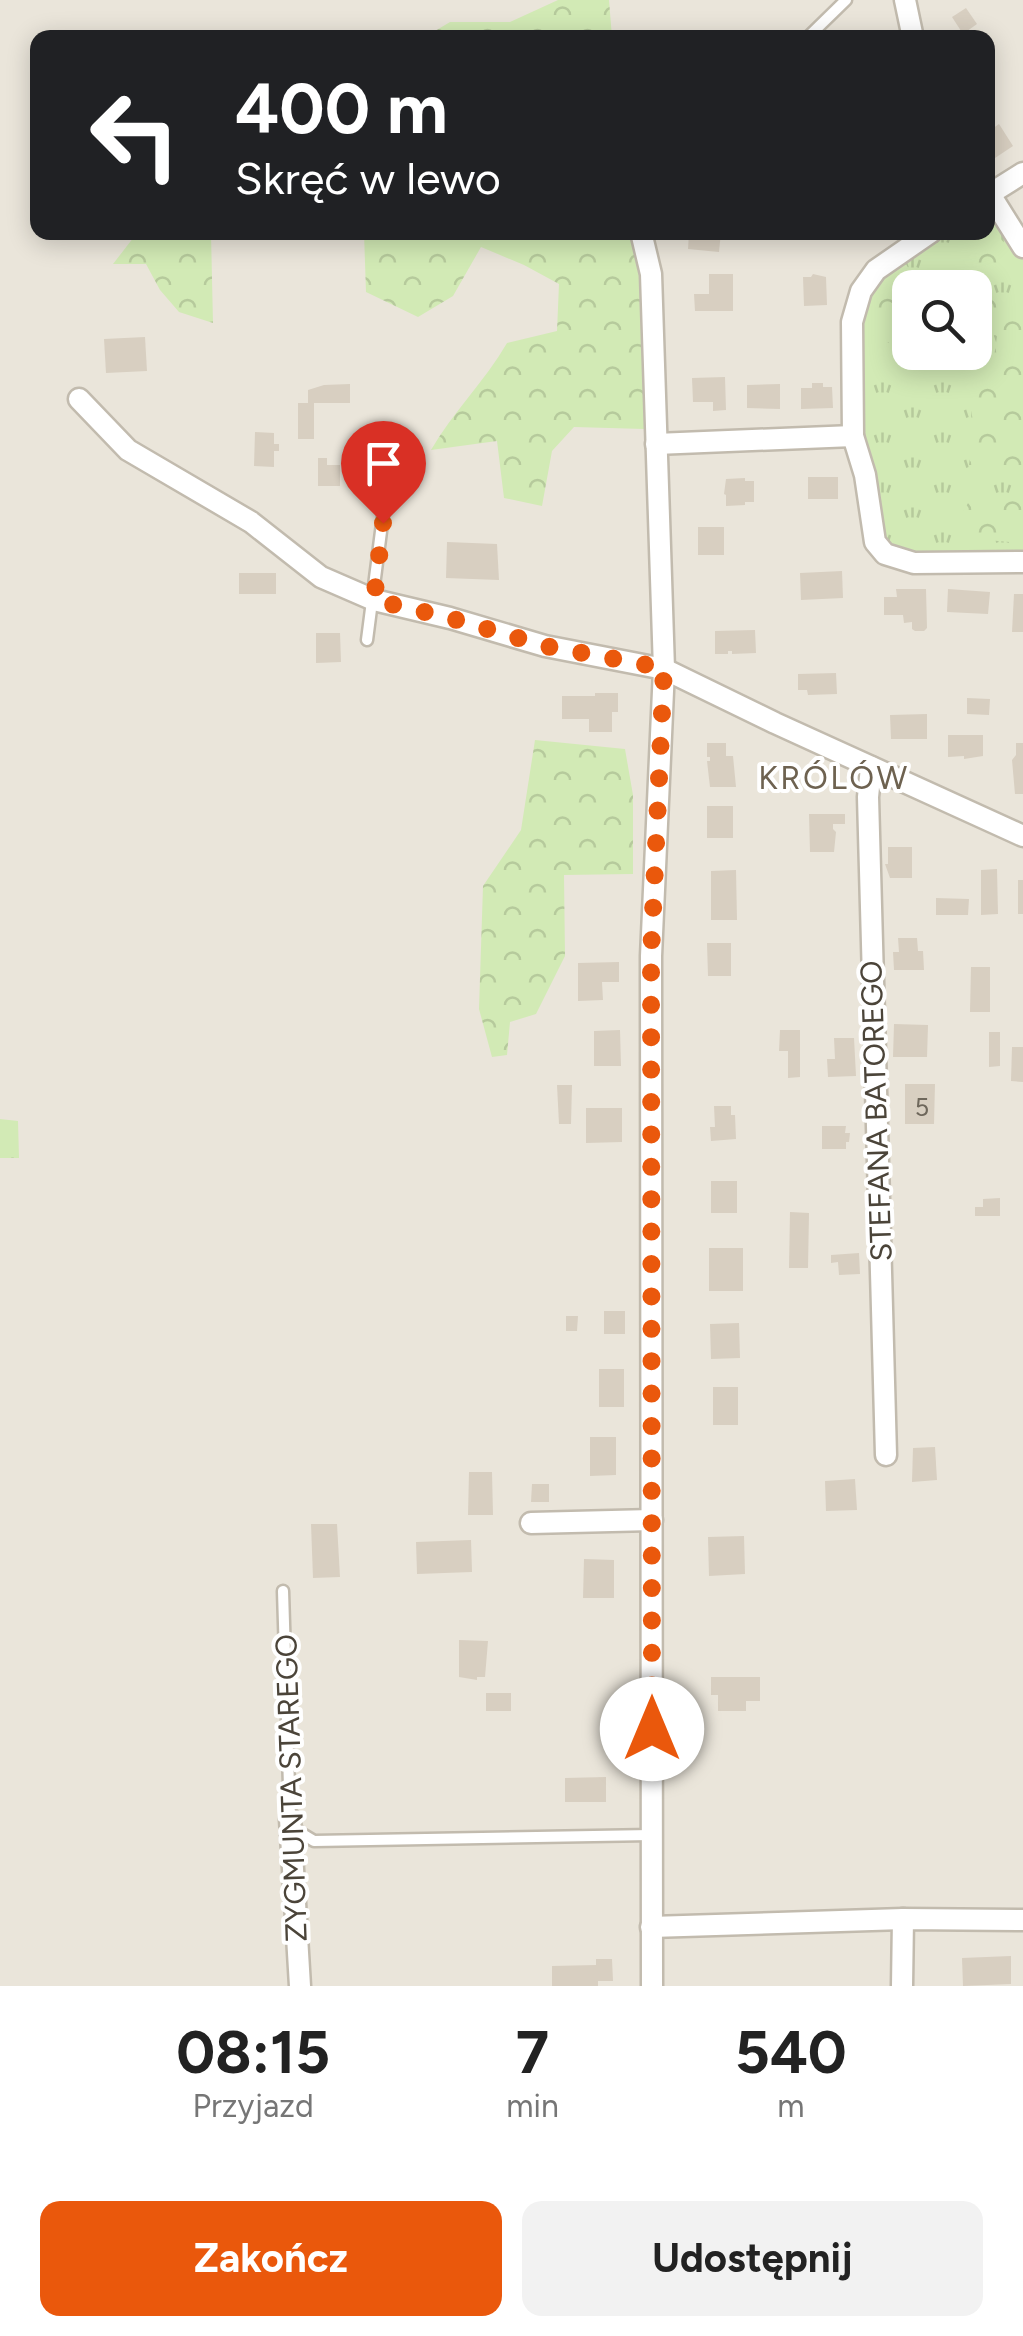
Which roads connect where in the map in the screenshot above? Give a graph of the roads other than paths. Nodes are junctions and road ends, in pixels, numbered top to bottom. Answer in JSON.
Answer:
{"nodes":[{"id":1,"x":846,"y":0,"type":"edge"},
{"id":2,"x":906,"y":0,"type":"edge"},
{"id":3,"x":815,"y":30,"type":"edge"},
{"id":4,"x":912,"y":30,"type":"edge"},
{"id":5,"x":1023,"y":173,"type":"edge"},
{"id":6,"x":995,"y":189,"type":"edge"},
{"id":7,"x":995,"y":204,"type":"edge"},
{"id":8,"x":643,"y":240,"type":"edge"},
{"id":9,"x":919,"y":240,"type":"edge"},
{"id":10,"x":1023,"y":247,"type":"edge"},
{"id":11,"x":80,"y":398,"type":"dead end"},
{"id":12,"x":853,"y":436,"type":"junction"},
{"id":13,"x":656,"y":444,"type":"junction"},
{"id":14,"x":392,"y":446,"type":"dead end"},
{"id":15,"x":1023,"y":562,"type":"edge"},
{"id":16,"x":374,"y":600,"type":"junction"},
{"id":17,"x":368,"y":640,"type":"dead end"},
{"id":18,"x":664,"y":668,"type":"junction"},
{"id":19,"x":871,"y":768,"type":"junction"},
{"id":20,"x":1023,"y":836,"type":"edge"},
{"id":21,"x":886,"y":1455,"type":"dead end"},
{"id":22,"x":652,"y":1520,"type":"junction"},
{"id":23,"x":531,"y":1524,"type":"dead end"},
{"id":24,"x":283,"y":1591,"type":"dead end"},
{"id":25,"x":290,"y":1819,"type":"junction"},
{"id":26,"x":650,"y":1836,"type":"junction"},
{"id":27,"x":903,"y":1920,"type":"junction"},
{"id":28,"x":1023,"y":1920,"type":"edge"},
{"id":29,"x":651,"y":1927,"type":"junction"},
{"id":30,"x":300,"y":1986,"type":"edge"},
{"id":31,"x":652,"y":1986,"type":"edge"},
{"id":32,"x":902,"y":1986,"type":"edge"}],
"edges":[{"from":1,"to":3,"type":"lane"},
{"from":2,"to":4,"type":"street"},
{"from":5,"to":6,"type":"street"},
{"from":7,"to":10,"type":"street"},
{"from":8,"to":13,"type":"street"},
{"from":9,"to":12,"type":"street"},
{"from":11,"to":16,"type":"street"},
{"from":12,"to":13,"type":"street"},
{"from":12,"to":15,"type":"street"},
{"from":13,"to":18,"type":"street"},
{"from":14,"to":16,"type":"lane"},
{"from":16,"to":17,"type":"lane"},
{"from":16,"to":18,"type":"street"},
{"from":18,"to":19,"type":"street"},
{"from":18,"to":22,"type":"street"},
{"from":19,"to":20,"type":"street"},
{"from":19,"to":21,"type":"street","name":"STEFANA BATOREGO"},
{"from":22,"to":23,"type":"street"},
{"from":22,"to":26,"type":"street"},
{"from":24,"to":25,"type":"lane","name":"ZYGMUNTA STAREGO"},
{"from":25,"to":26,"type":"lane"},
{"from":25,"to":30,"type":"street","name":"ZYGMUNTA STAREGO"},
{"from":26,"to":29,"type":"street"},
{"from":27,"to":28,"type":"street"},
{"from":27,"to":29,"type":"street"},
{"from":27,"to":32,"type":"street"},
{"from":29,"to":31,"type":"street"}]}
